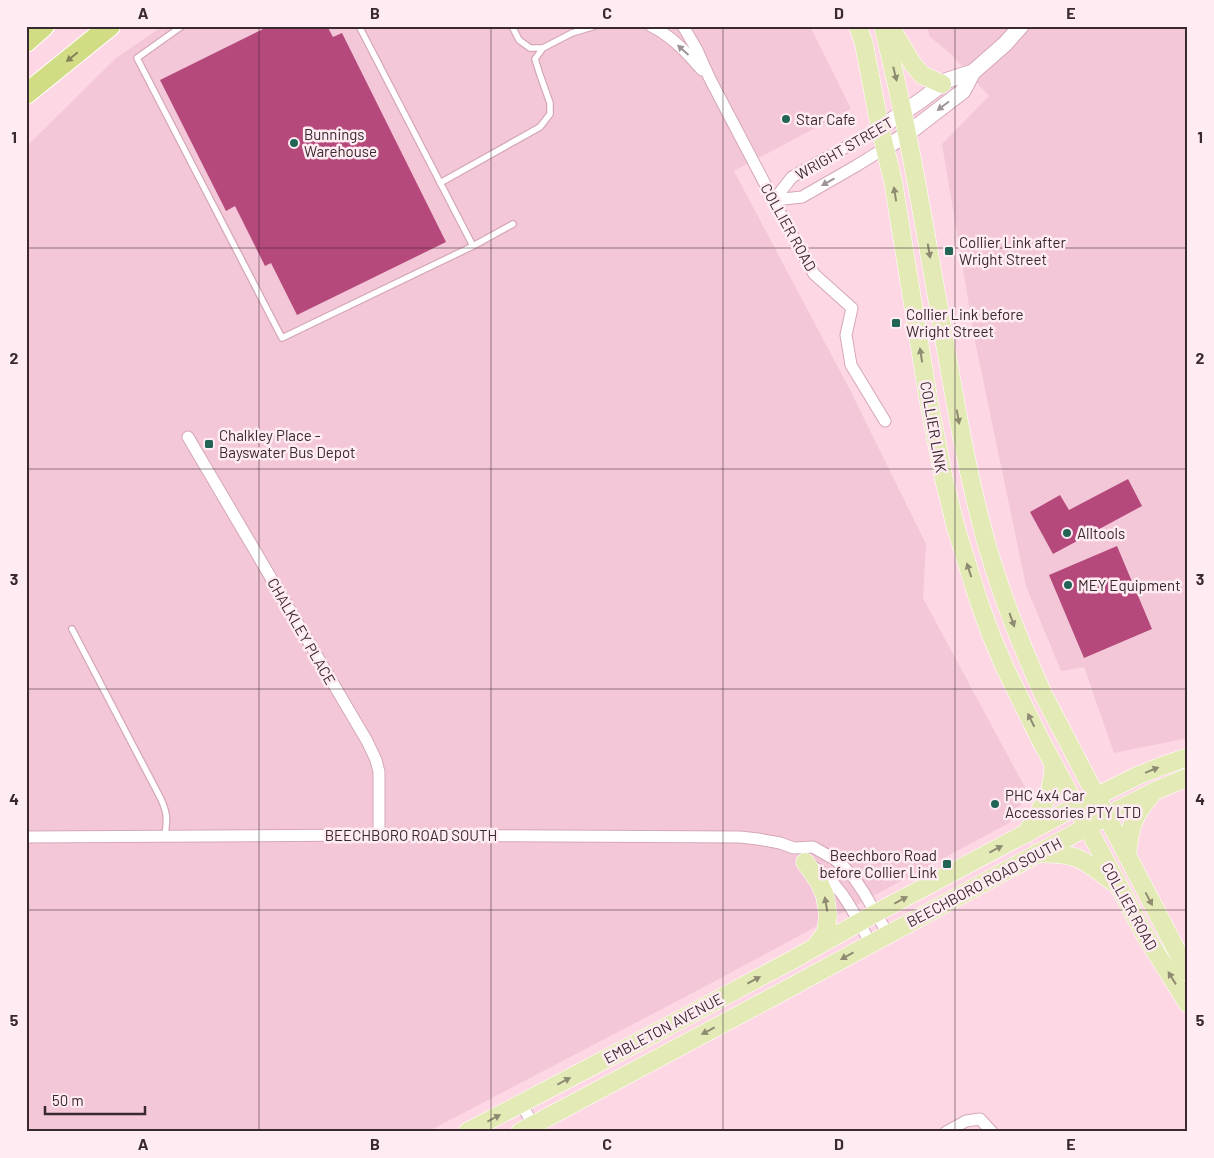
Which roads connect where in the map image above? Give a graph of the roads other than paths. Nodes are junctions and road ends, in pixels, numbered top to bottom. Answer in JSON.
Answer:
{"nodes":[{"id":1,"x":44,"y":26,"type":"edge"},
{"id":2,"x":110,"y":26,"type":"edge"},
{"id":3,"x":182,"y":26,"type":"edge"},
{"id":4,"x":358,"y":26,"type":"edge"},
{"id":5,"x":512,"y":26,"type":"edge"},
{"id":6,"x":579,"y":26,"type":"edge"},
{"id":7,"x":595,"y":26,"type":"edge"},
{"id":8,"x":651,"y":26,"type":"edge"},
{"id":9,"x":683,"y":26,"type":"edge"},
{"id":10,"x":858,"y":26,"type":"edge"},
{"id":11,"x":883,"y":26,"type":"edge"},
{"id":12,"x":890,"y":26,"type":"edge"},
{"id":13,"x":1021,"y":26,"type":"edge"},
{"id":14,"x":572,"y":33,"type":"junction"},
{"id":15,"x":26,"y":42,"type":"edge"},
{"id":16,"x":543,"y":48,"type":"junction"},
{"id":17,"x":973,"y":72,"type":"junction"},
{"id":18,"x":710,"y":79,"type":"junction"},
{"id":19,"x":942,"y":84,"type":"junction"},
{"id":20,"x":26,"y":94,"type":"edge"},
{"id":21,"x":903,"y":113,"type":"junction"},
{"id":22,"x":880,"y":128,"type":"junction"},
{"id":23,"x":907,"y":134,"type":"junction"},
{"id":24,"x":885,"y":148,"type":"junction"},
{"id":25,"x":440,"y":183,"type":"junction"},
{"id":26,"x":774,"y":200,"type":"junction"},
{"id":27,"x":513,"y":224,"type":"dead end"},
{"id":28,"x":474,"y":246,"type":"junction"},
{"id":29,"x":885,"y":421,"type":"dead end"},
{"id":30,"x":188,"y":437,"type":"dead end"},
{"id":31,"x":72,"y":629,"type":"dead end"},
{"id":32,"x":1188,"y":757,"type":"edge"},
{"id":33,"x":1053,"y":763,"type":"junction"},
{"id":34,"x":1188,"y":777,"type":"edge"},
{"id":35,"x":1155,"y":791,"type":"junction"},
{"id":36,"x":1096,"y":796,"type":"junction"},
{"id":37,"x":1076,"y":806,"type":"junction"},
{"id":38,"x":1106,"y":816,"type":"junction"},
{"id":39,"x":1087,"y":826,"type":"junction"},
{"id":40,"x":1025,"y":834,"type":"junction"},
{"id":41,"x":379,"y":835,"type":"junction"},
{"id":42,"x":26,"y":836,"type":"edge"},
{"id":43,"x":166,"y":836,"type":"junction"},
{"id":44,"x":794,"y":848,"type":"junction"},
{"id":45,"x":1037,"y":853,"type":"junction"},
{"id":46,"x":1127,"y":856,"type":"junction"},
{"id":47,"x":805,"y":862,"type":"junction"},
{"id":48,"x":1119,"y":887,"type":"junction"},
{"id":49,"x":876,"y":913,"type":"junction"},
{"id":50,"x":859,"y":923,"type":"junction"},
{"id":51,"x":888,"y":934,"type":"junction"},
{"id":52,"x":870,"y":944,"type":"junction"},
{"id":53,"x":814,"y":947,"type":"junction"},
{"id":54,"x":1188,"y":972,"type":"edge"},
{"id":55,"x":767,"y":1000,"type":"junction"},
{"id":56,"x":713,"y":1002,"type":"junction"},
{"id":57,"x":1188,"y":1004,"type":"edge"},
{"id":58,"x":521,"y":1103,"type":"junction"},
{"id":59,"x":530,"y":1130,"type":"edge"},
{"id":60,"x":467,"y":1132,"type":"edge"},
{"id":61,"x":946,"y":1132,"type":"edge"},
{"id":62,"x":992,"y":1132,"type":"edge"}],
"edges":[{"from":1,"to":15,"type":"highway"},
{"from":2,"to":20,"type":"highway","one_way":true},
{"from":3,"to":28,"type":"lane"},
{"from":4,"to":25,"type":"lane"},
{"from":5,"to":16,"type":"lane"},
{"from":6,"to":14,"type":"lane"},
{"from":7,"to":14,"type":"lane"},
{"from":18,"to":8,"type":"street","name":"COLLIER ROAD","one_way":true},
{"from":9,"to":18,"type":"street","name":"COLLIER ROAD"},
{"from":10,"to":22,"type":"main road","name":"COLLIER LINK"},
{"from":11,"to":21,"type":"main road","name":"COLLIER LINK","one_way":true},
{"from":12,"to":19,"type":"main road"},
{"from":13,"to":17,"type":"street","name":"WRIGHT STREET"},
{"from":14,"to":16,"type":"lane"},
{"from":16,"to":25,"type":"lane"},
{"from":17,"to":19,"type":"street","name":"WRIGHT STREET"},
{"from":17,"to":23,"type":"street","name":"WRIGHT STREET","one_way":true},
{"from":18,"to":26,"type":"street","name":"COLLIER ROAD"},
{"from":19,"to":21,"type":"street","name":"WRIGHT STREET"},
{"from":21,"to":22,"type":"street","name":"WRIGHT STREET"},
{"from":21,"to":23,"type":"main road","name":"COLLIER LINK"},
{"from":22,"to":24,"type":"main road","name":"COLLIER LINK"},
{"from":22,"to":26,"type":"street","name":"WRIGHT STREET"},
{"from":23,"to":24,"type":"street","name":"WRIGHT STREET"},
{"from":23,"to":36,"type":"main road","name":"COLLIER LINK","one_way":true},
{"from":24,"to":26,"type":"street","name":"WRIGHT STREET","one_way":true},
{"from":33,"to":24,"type":"main road","name":"COLLIER LINK","one_way":true},
{"from":25,"to":28,"type":"lane"},
{"from":26,"to":29,"type":"street","name":"COLLIER ROAD"},
{"from":27,"to":28,"type":"lane"},
{"from":30,"to":41,"type":"street","name":"CHALKLEY PLACE"},
{"from":31,"to":43,"type":"lane"},
{"from":36,"to":32,"type":"main road","name":"BEECHBORO ROAD SOUTH","one_way":true},
{"from":33,"to":37,"type":"main road","name":"COLLIER LINK"},
{"from":33,"to":40,"type":"main road"},
{"from":34,"to":35,"type":"main road","name":"BEECHBORO ROAD SOUTH"},
{"from":35,"to":38,"type":"main road","name":"BEECHBORO ROAD SOUTH"},
{"from":35,"to":46,"type":"main road"},
{"from":36,"to":37,"type":"main road","name":"BEECHBORO ROAD SOUTH"},
{"from":36,"to":38,"type":"main road","name":"COLLIER ROAD"},
{"from":37,"to":39,"type":"main road","name":"COLLIER ROAD"},
{"from":37,"to":40,"type":"main road","name":"BEECHBORO ROAD SOUTH"},
{"from":38,"to":39,"type":"main road","name":"BEECHBORO ROAD SOUTH"},
{"from":38,"to":46,"type":"main road","name":"COLLIER ROAD"},
{"from":39,"to":45,"type":"main road","name":"BEECHBORO ROAD SOUTH"},
{"from":39,"to":48,"type":"main road","name":"COLLIER ROAD"},
{"from":49,"to":40,"type":"main road","name":"BEECHBORO ROAD SOUTH","one_way":true},
{"from":41,"to":43,"type":"street","name":"BEECHBORO ROAD SOUTH"},
{"from":41,"to":44,"type":"street","name":"BEECHBORO ROAD SOUTH"},
{"from":42,"to":43,"type":"street","name":"BEECHBORO ROAD SOUTH"},
{"from":44,"to":47,"type":"street"},
{"from":44,"to":49,"type":"street","name":"BEECHBORO ROAD SOUTH"},
{"from":45,"to":48,"type":"main road"},
{"from":45,"to":51,"type":"main road","name":"BEECHBORO ROAD SOUTH"},
{"from":46,"to":54,"type":"main road","name":"COLLIER ROAD","one_way":true},
{"from":47,"to":50,"type":"street"},
{"from":53,"to":47,"type":"main road","one_way":true},
{"from":57,"to":48,"type":"main road","name":"COLLIER ROAD","one_way":true},
{"from":49,"to":50,"type":"main road","name":"BEECHBORO ROAD SOUTH"},
{"from":49,"to":51,"type":"street","name":"BEECHBORO ROAD SOUTH"},
{"from":50,"to":52,"type":"street"},
{"from":50,"to":53,"type":"main road","name":"EMBLETON AVENUE"},
{"from":51,"to":52,"type":"main road","name":"BEECHBORO ROAD SOUTH"},
{"from":52,"to":55,"type":"main road","name":"EMBLETON AVENUE","one_way":true},
{"from":56,"to":53,"type":"main road","name":"EMBLETON AVENUE","one_way":true},
{"from":55,"to":56,"type":"main road"},
{"from":55,"to":59,"type":"main road","name":"EMBLETON AVENUE","one_way":true},
{"from":58,"to":56,"type":"main road","name":"EMBLETON AVENUE","one_way":true},
{"from":58,"to":59,"type":"street"},
{"from":60,"to":58,"type":"main road","name":"EMBLETON AVENUE","one_way":true},
{"from":61,"to":62,"type":"street"}]}
